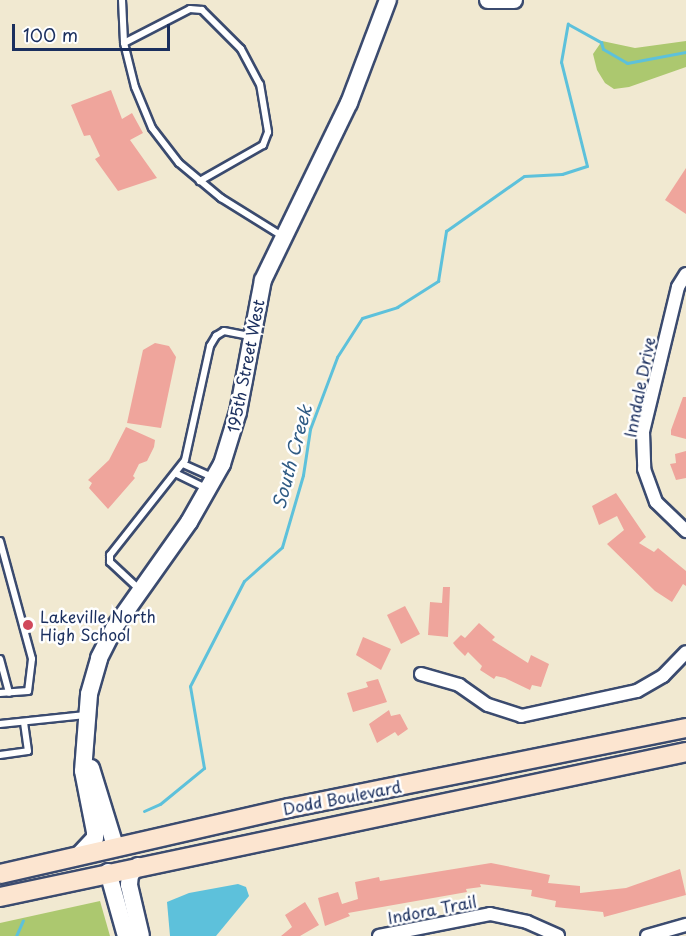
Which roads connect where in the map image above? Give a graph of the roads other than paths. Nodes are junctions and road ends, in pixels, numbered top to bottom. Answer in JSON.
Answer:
{"nodes":[{"id":1,"x":122,"y":0,"type":"edge"},
{"id":2,"x":388,"y":0,"type":"edge"},
{"id":3,"x":488,"y":0,"type":"edge"},
{"id":4,"x":514,"y":0,"type":"edge"},
{"id":5,"x":124,"y":43,"type":"junction"},
{"id":6,"x":200,"y":181,"type":"junction"},
{"id":7,"x":282,"y":236,"type":"junction"},
{"id":8,"x":686,"y":274,"type":"edge"},
{"id":9,"x":251,"y":336,"type":"junction"},
{"id":10,"x":183,"y":464,"type":"junction"},
{"id":11,"x":177,"y":474,"type":"junction"},
{"id":12,"x":212,"y":484,"type":"junction"},
{"id":13,"x":686,"y":531,"type":"edge"},
{"id":14,"x":0,"y":541,"type":"edge"},
{"id":15,"x":140,"y":590,"type":"junction"},
{"id":16,"x":686,"y":652,"type":"edge"},
{"id":17,"x":0,"y":660,"type":"edge"},
{"id":18,"x":422,"y":674,"type":"dead end"},
{"id":19,"x":0,"y":693,"type":"edge"},
{"id":20,"x":9,"y":693,"type":"junction"},
{"id":21,"x":86,"y":715,"type":"junction"},
{"id":22,"x":24,"y":723,"type":"junction"},
{"id":23,"x":0,"y":724,"type":"edge"},
{"id":24,"x":686,"y":728,"type":"edge"},
{"id":25,"x":686,"y":752,"type":"edge"},
{"id":26,"x":0,"y":754,"type":"edge"},
{"id":27,"x":86,"y":756,"type":"junction"},
{"id":28,"x":289,"y":808,"type":"junction"},
{"id":29,"x":115,"y":846,"type":"junction"},
{"id":30,"x":79,"y":855,"type":"junction"},
{"id":31,"x":138,"y":866,"type":"junction"},
{"id":32,"x":108,"y":872,"type":"junction"},
{"id":33,"x":0,"y":874,"type":"edge"},
{"id":34,"x":0,"y":887,"type":"edge"},
{"id":35,"x":0,"y":897,"type":"edge"},
{"id":36,"x":686,"y":925,"type":"edge"},
{"id":37,"x":126,"y":936,"type":"edge"},
{"id":38,"x":141,"y":936,"type":"edge"},
{"id":39,"x":380,"y":936,"type":"edge"},
{"id":40,"x":558,"y":936,"type":"edge"},
{"id":41,"x":647,"y":936,"type":"edge"}],
"edges":[{"from":1,"to":5,"type":"lane"},
{"from":2,"to":7,"type":"street","name":"195th Street West"},
{"from":3,"to":4,"type":"street"},
{"from":5,"to":6,"type":"lane"},
{"from":5,"to":6,"type":"lane"},
{"from":6,"to":7,"type":"lane"},
{"from":7,"to":9,"type":"street","name":"195th Street West"},
{"from":8,"to":13,"type":"street","name":"Inndale Drive"},
{"from":9,"to":10,"type":"lane"},
{"from":9,"to":12,"type":"street","name":"195th Street West"},
{"from":10,"to":11,"type":"lane"},
{"from":10,"to":12,"type":"lane"},
{"from":11,"to":12,"type":"lane"},
{"from":11,"to":15,"type":"lane"},
{"from":12,"to":15,"type":"street","name":"195th Street West"},
{"from":14,"to":20,"type":"lane"},
{"from":15,"to":21,"type":"street","name":"195th Street West"},
{"from":16,"to":18,"type":"street"},
{"from":17,"to":20,"type":"lane"},
{"from":19,"to":20,"type":"lane"},
{"from":21,"to":22,"type":"lane"},
{"from":21,"to":27,"type":"street","name":"195th Street West"},
{"from":22,"to":23,"type":"lane"},
{"from":22,"to":26,"type":"lane"},
{"from":24,"to":28,"type":"main road","name":"Dodd Boulevard"},
{"from":25,"to":31,"type":"main road","name":"Dodd Boulevard"},
{"from":27,"to":29,"type":"street","name":"195th Street West"},
{"from":27,"to":30,"type":"street","name":"195th Street West"},
{"from":28,"to":29,"type":"main road","name":"Dodd Boulevard"},
{"from":28,"to":32,"type":"main road"},
{"from":29,"to":30,"type":"main road","name":"Dodd Boulevard"},
{"from":29,"to":34,"type":"main road"},
{"from":30,"to":33,"type":"main road","name":"Dodd Boulevard"},
{"from":31,"to":32,"type":"main road","name":"Dodd Boulevard"},
{"from":31,"to":38,"type":"street"},
{"from":32,"to":35,"type":"main road","name":"Dodd Boulevard"},
{"from":32,"to":37,"type":"street"},
{"from":36,"to":41,"type":"street"},
{"from":39,"to":40,"type":"street","name":"Indora Trail"}]}
